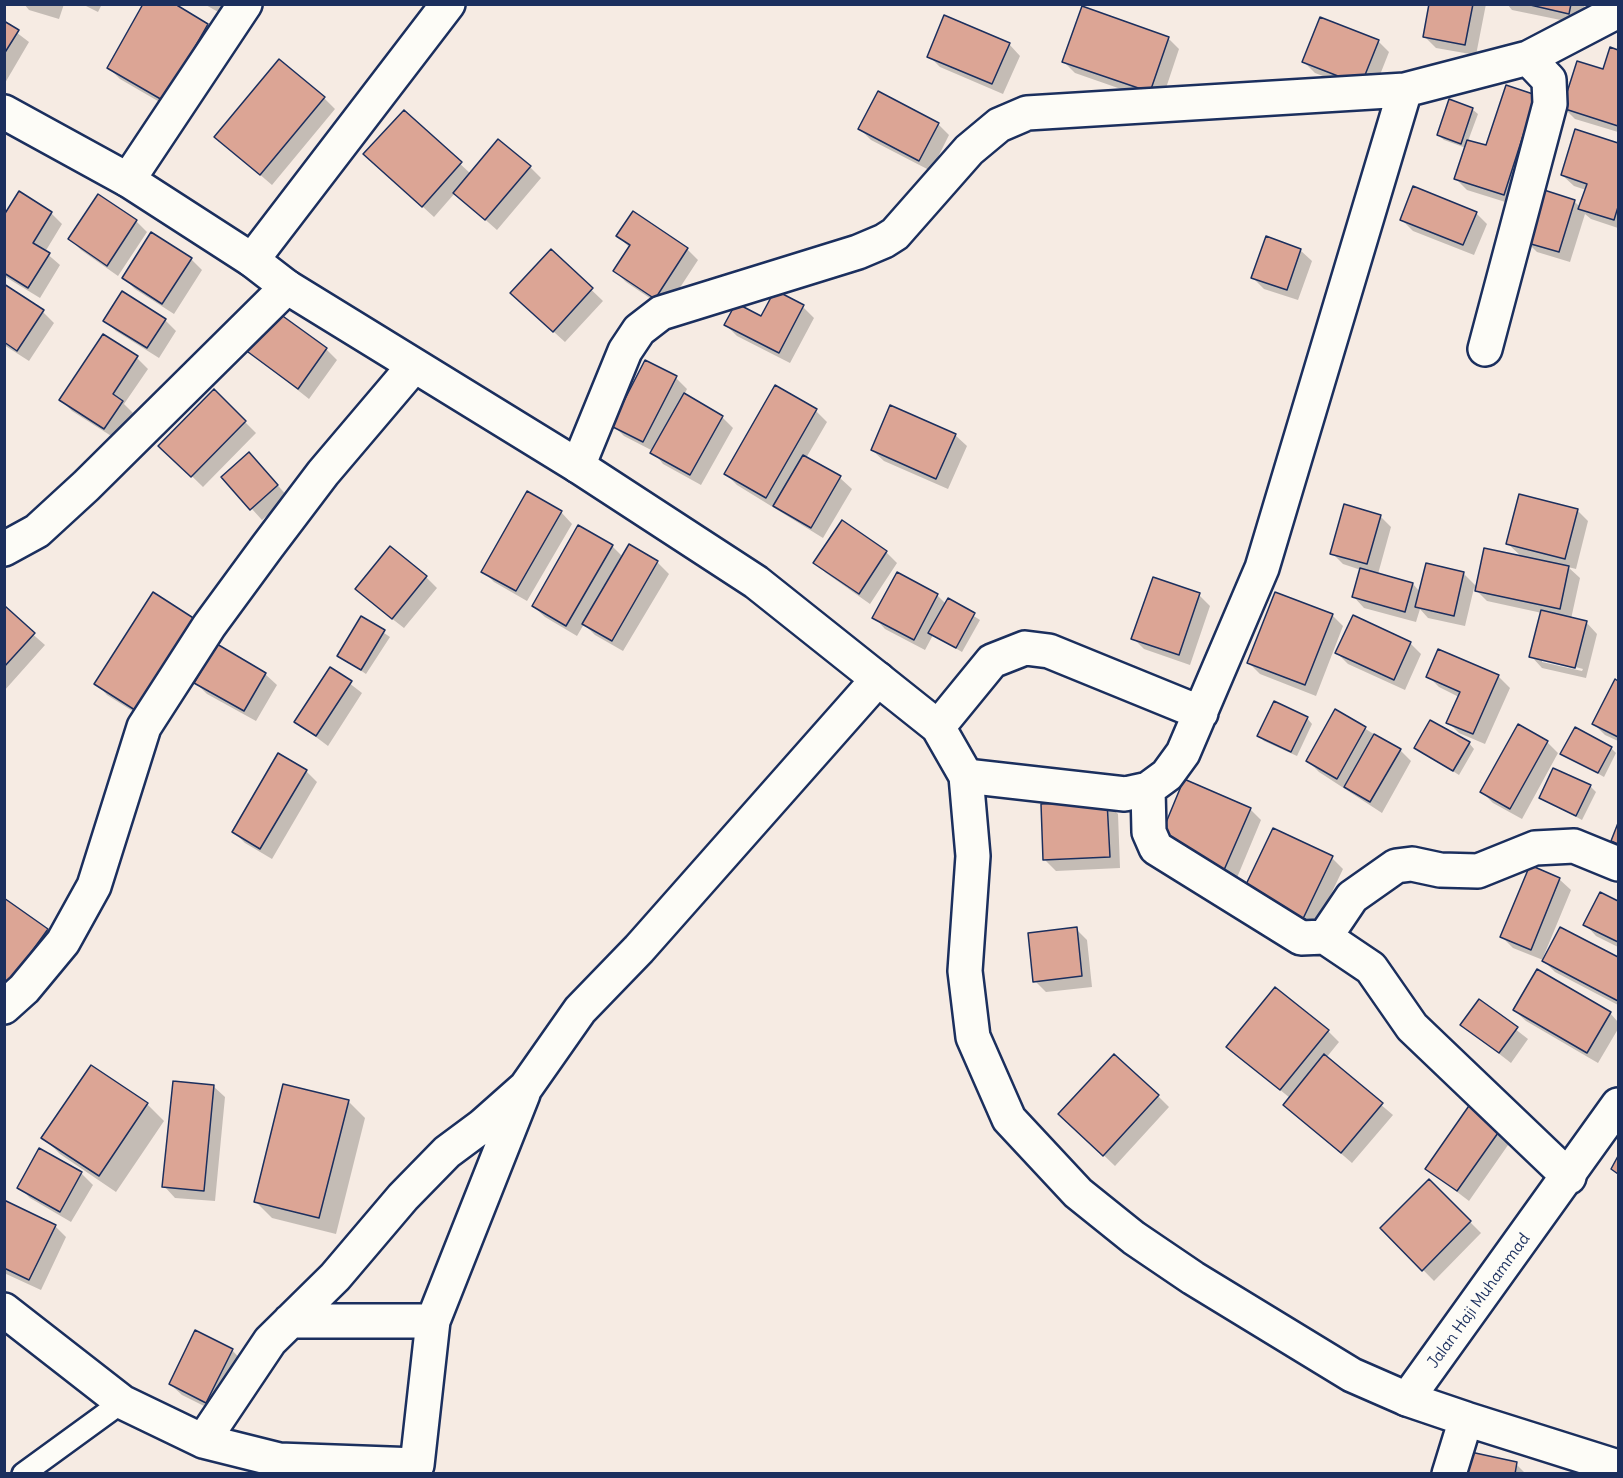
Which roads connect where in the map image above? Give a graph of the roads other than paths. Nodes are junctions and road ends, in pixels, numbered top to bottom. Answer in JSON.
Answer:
{"nodes":[{"id":1,"x":244,"y":4,"type":"edge"},
{"id":2,"x":448,"y":4,"type":"edge"},
{"id":3,"x":1618,"y":11,"type":"edge"},
{"id":4,"x":1528,"y":58,"type":"junction"},
{"id":5,"x":1405,"y":90,"type":"junction"},
{"id":6,"x":4,"y":112,"type":"edge"},
{"id":7,"x":128,"y":180,"type":"junction"},
{"id":8,"x":252,"y":260,"type":"junction"},
{"id":9,"x":287,"y":287,"type":"junction"},
{"id":10,"x":1485,"y":349,"type":"dead end"},
{"id":11,"x":413,"y":367,"type":"junction"},
{"id":12,"x":578,"y":466,"type":"junction"},
{"id":13,"x":4,"y":549,"type":"edge"},
{"id":14,"x":878,"y":679,"type":"junction"},
{"id":15,"x":1201,"y":713,"type":"junction"},
{"id":16,"x":938,"y":727,"type":"junction"},
{"id":17,"x":966,"y":776,"type":"junction"},
{"id":18,"x":1148,"y":789,"type":"junction"},
{"id":19,"x":1618,"y":864,"type":"edge"},
{"id":20,"x":1325,"y":937,"type":"junction"},
{"id":21,"x":4,"y":1007,"type":"edge"},
{"id":22,"x":526,"y":1087,"type":"junction"},
{"id":23,"x":1618,"y":1105,"type":"edge"},
{"id":24,"x":1569,"y":1177,"type":"junction"},
{"id":25,"x":4,"y":1310,"type":"edge"},
{"id":26,"x":290,"y":1321,"type":"junction"},
{"id":27,"x":433,"y":1321,"type":"junction"},
{"id":28,"x":1407,"y":1399,"type":"junction"},
{"id":29,"x":122,"y":1402,"type":"junction"},
{"id":30,"x":1466,"y":1419,"type":"junction"},
{"id":31,"x":203,"y":1441,"type":"junction"},
{"id":32,"x":1618,"y":1467,"type":"edge"},
{"id":33,"x":416,"y":1469,"type":"edge"},
{"id":34,"x":23,"y":1473,"type":"edge"},
{"id":35,"x":1449,"y":1473,"type":"edge"}],
"edges":[{"from":1,"to":7,"type":"street"},
{"from":2,"to":8,"type":"street"},
{"from":3,"to":4,"type":"street"},
{"from":4,"to":5,"type":"street"},
{"from":4,"to":10,"type":"street"},
{"from":5,"to":12,"type":"street"},
{"from":5,"to":15,"type":"street"},
{"from":6,"to":7,"type":"street"},
{"from":7,"to":8,"type":"street"},
{"from":8,"to":9,"type":"street"},
{"from":9,"to":11,"type":"street"},
{"from":9,"to":13,"type":"street"},
{"from":11,"to":12,"type":"street"},
{"from":11,"to":21,"type":"street"},
{"from":12,"to":14,"type":"street"},
{"from":14,"to":16,"type":"street"},
{"from":14,"to":22,"type":"street"},
{"from":15,"to":16,"type":"street"},
{"from":15,"to":18,"type":"street"},
{"from":16,"to":17,"type":"street"},
{"from":17,"to":18,"type":"street"},
{"from":17,"to":28,"type":"street"},
{"from":18,"to":20,"type":"street"},
{"from":19,"to":20,"type":"street"},
{"from":20,"to":24,"type":"street"},
{"from":22,"to":26,"type":"street"},
{"from":22,"to":27,"type":"street"},
{"from":23,"to":24,"type":"street","name":"Jalan Haji Muhammad"},
{"from":24,"to":28,"type":"street","name":"Jalan Haji Muhammad"},
{"from":25,"to":29,"type":"street"},
{"from":26,"to":27,"type":"street"},
{"from":26,"to":31,"type":"street"},
{"from":27,"to":33,"type":"street"},
{"from":28,"to":30,"type":"street"},
{"from":29,"to":31,"type":"street"},
{"from":29,"to":34,"type":"lane"},
{"from":30,"to":32,"type":"street"},
{"from":30,"to":35,"type":"street"},
{"from":31,"to":33,"type":"street"}]}
